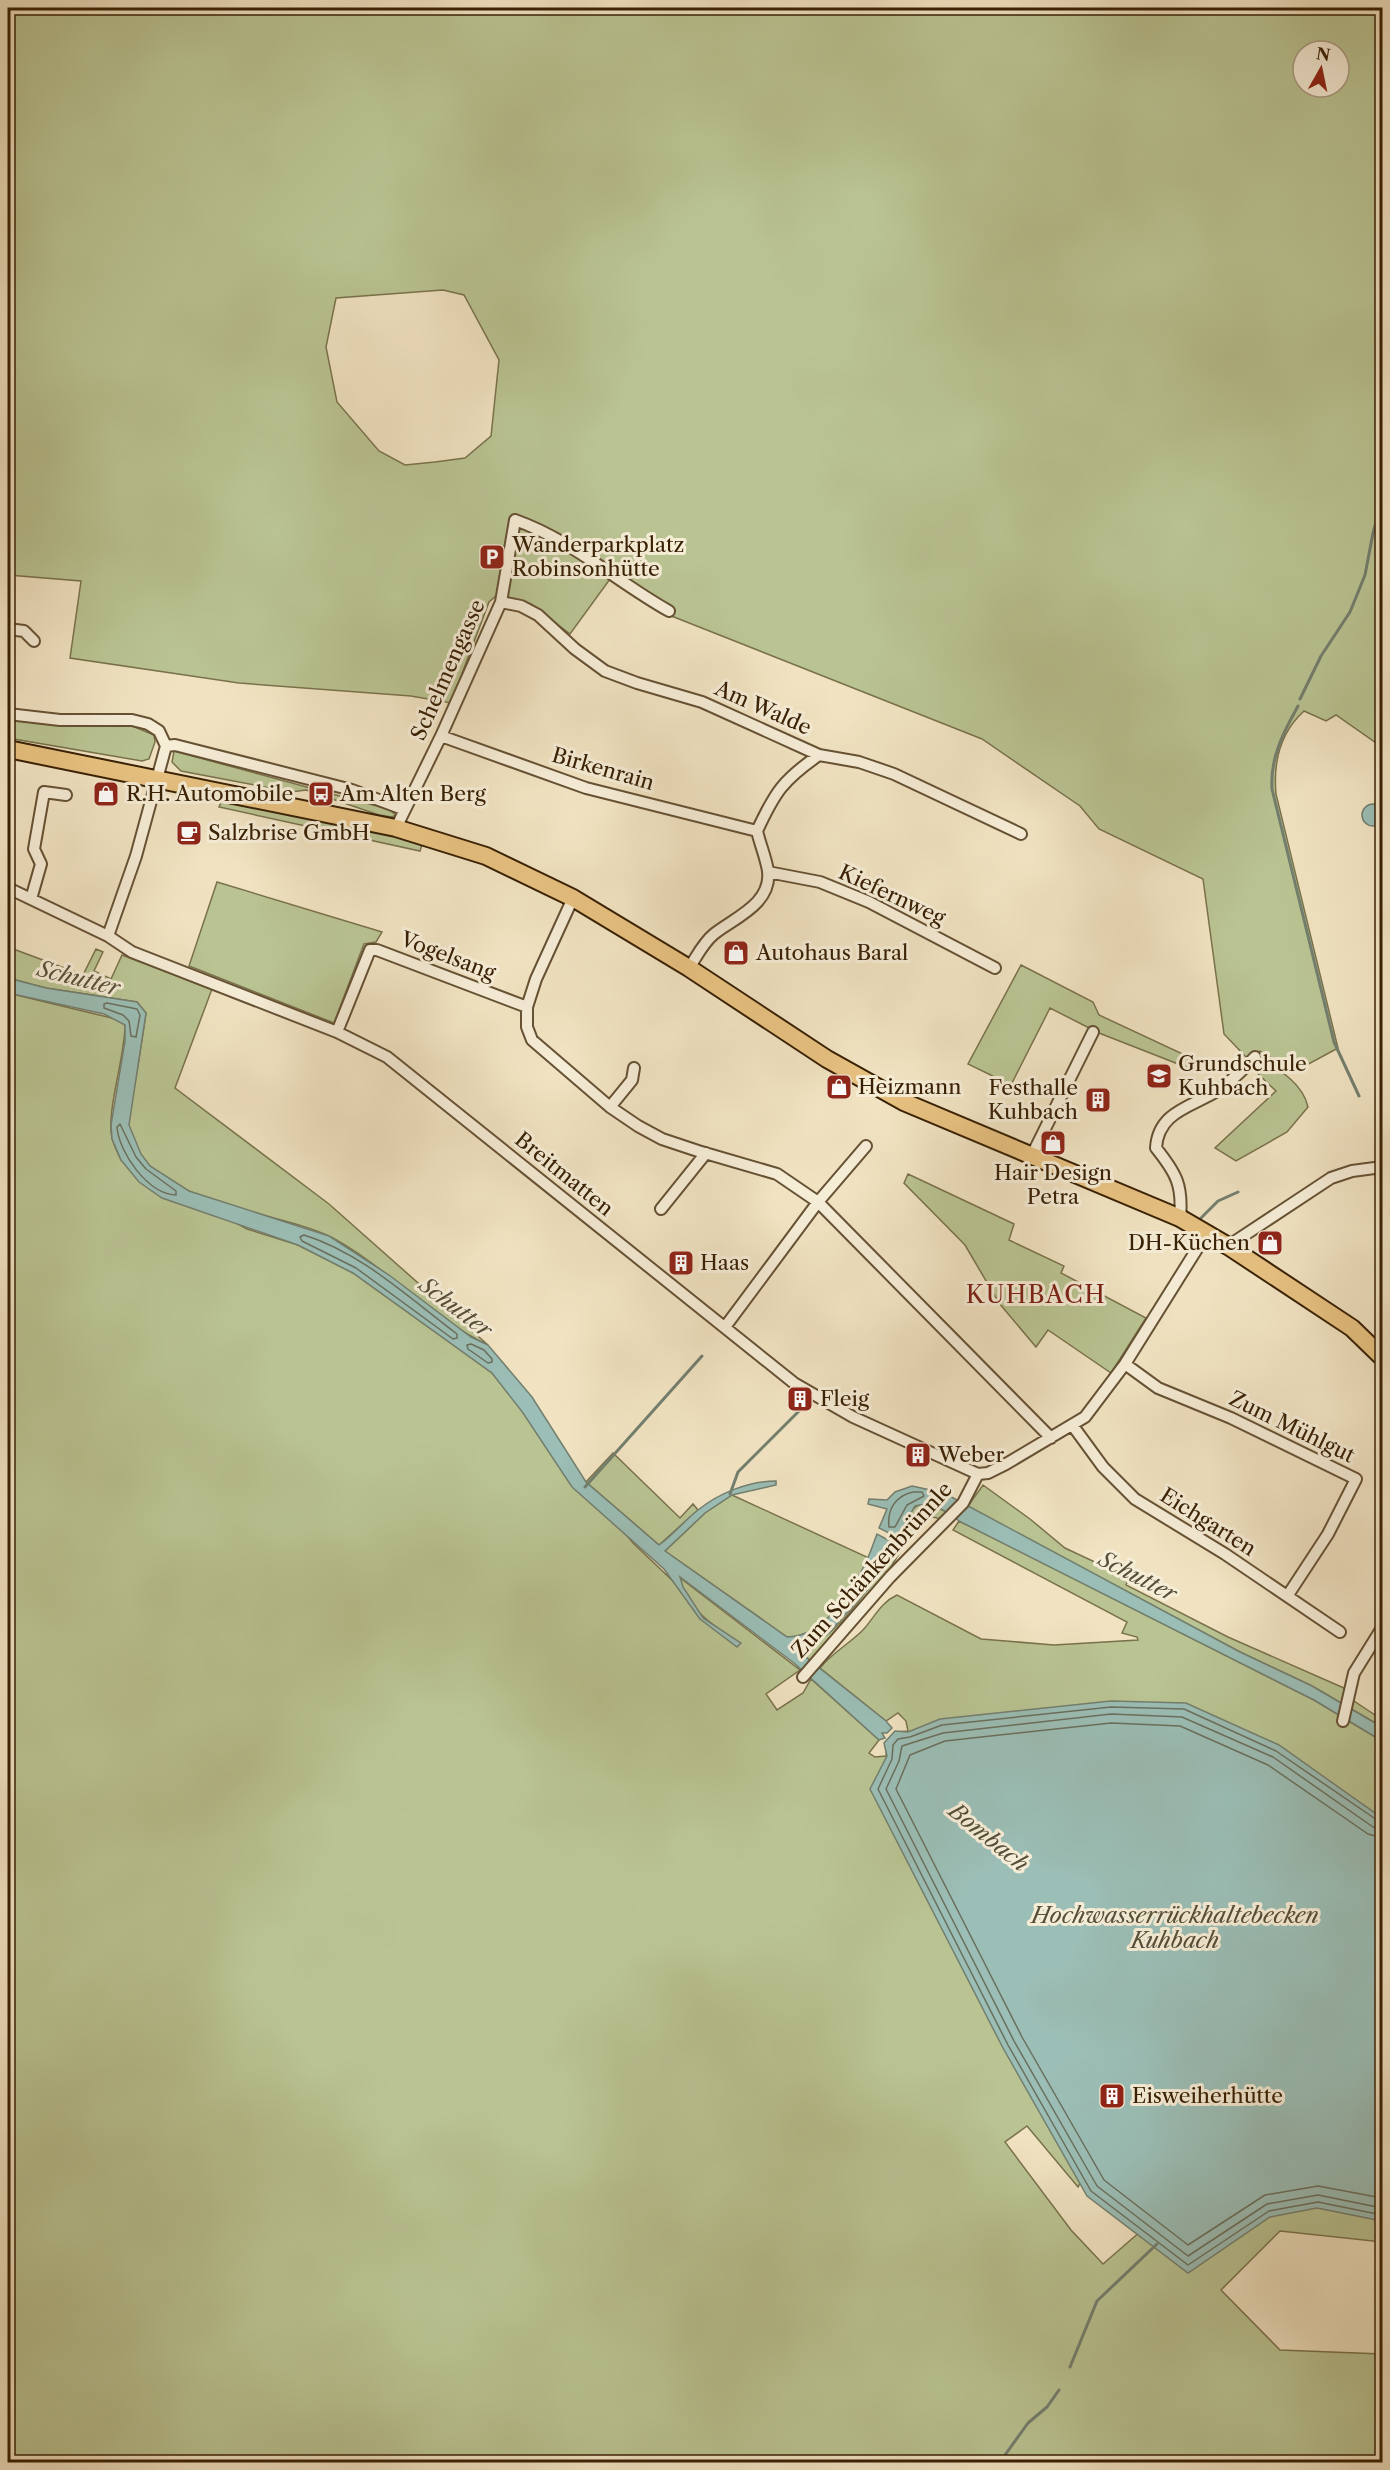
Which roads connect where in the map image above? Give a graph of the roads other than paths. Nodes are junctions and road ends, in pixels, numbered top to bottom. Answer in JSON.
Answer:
{"nodes":[{"id":1,"x":501,"y":602,"type":"junction"},
{"id":2,"x":669,"y":611,"type":"dead end"},
{"id":3,"x":8,"y":629,"type":"edge"},
{"id":4,"x":34,"y":641,"type":"dead end"},
{"id":5,"x":8,"y":714,"type":"edge"},
{"id":6,"x":441,"y":736,"type":"junction"},
{"id":7,"x":166,"y":746,"type":"junction"},
{"id":8,"x":8,"y":749,"type":"edge"},
{"id":9,"x":819,"y":755,"type":"junction"},
{"id":10,"x":158,"y":778,"type":"junction"},
{"id":11,"x":66,"y":795,"type":"dead end"},
{"id":12,"x":403,"y":809,"type":"junction"},
{"id":13,"x":396,"y":828,"type":"junction"},
{"id":14,"x":757,"y":831,"type":"junction"},
{"id":15,"x":1021,"y":834,"type":"dead end"},
{"id":16,"x":768,"y":872,"type":"junction"},
{"id":17,"x":8,"y":888,"type":"edge"},
{"id":18,"x":573,"y":898,"type":"junction"},
{"id":19,"x":31,"y":899,"type":"junction"},
{"id":20,"x":108,"y":936,"type":"junction"},
{"id":21,"x":689,"y":968,"type":"junction"},
{"id":22,"x":995,"y":968,"type":"dead end"},
{"id":23,"x":527,"y":1007,"type":"junction"},
{"id":24,"x":337,"y":1032,"type":"junction"},
{"id":25,"x":1093,"y":1032,"type":"dead end"},
{"id":26,"x":1255,"y":1057,"type":"dead end"},
{"id":27,"x":634,"y":1068,"type":"dead end"},
{"id":28,"x":610,"y":1107,"type":"junction"},
{"id":29,"x":866,"y":1146,"type":"dead end"},
{"id":30,"x":706,"y":1153,"type":"junction"},
{"id":31,"x":1032,"y":1155,"type":"junction"},
{"id":32,"x":1383,"y":1167,"type":"edge"},
{"id":33,"x":818,"y":1202,"type":"junction"},
{"id":34,"x":661,"y":1209,"type":"dead end"},
{"id":35,"x":1180,"y":1218,"type":"junction"},
{"id":36,"x":1207,"y":1233,"type":"junction"},
{"id":37,"x":1228,"y":1246,"type":"junction"},
{"id":38,"x":725,"y":1327,"type":"junction"},
{"id":39,"x":1383,"y":1357,"type":"edge"},
{"id":40,"x":1125,"y":1364,"type":"junction"},
{"id":41,"x":1073,"y":1426,"type":"junction"},
{"id":42,"x":1051,"y":1438,"type":"junction"},
{"id":43,"x":978,"y":1474,"type":"junction"},
{"id":44,"x":1288,"y":1595,"type":"junction"},
{"id":45,"x":1383,"y":1628,"type":"edge"},
{"id":46,"x":1340,"y":1632,"type":"dead end"},
{"id":47,"x":803,"y":1677,"type":"dead end"},
{"id":48,"x":1343,"y":1721,"type":"dead end"}],
"edges":[{"from":1,"to":2,"type":"street","name":"Schelmengasse"},
{"from":1,"to":6,"type":"street","name":"Schelmengasse"},
{"from":1,"to":9,"type":"street","name":"Am Walde"},
{"from":3,"to":4,"type":"street"},
{"from":5,"to":7,"type":"street"},
{"from":6,"to":12,"type":"street","name":"Schelmengasse"},
{"from":6,"to":14,"type":"street","name":"Birkenrain"},
{"from":7,"to":10,"type":"street"},
{"from":7,"to":12,"type":"street"},
{"from":8,"to":10,"type":"main road"},
{"from":9,"to":14,"type":"street"},
{"from":9,"to":15,"type":"street","name":"Am Walde"},
{"from":10,"to":13,"type":"main road"},
{"from":10,"to":20,"type":"street"},
{"from":11,"to":19,"type":"street"},
{"from":12,"to":13,"type":"street","name":"Schelmengasse"},
{"from":13,"to":18,"type":"main road"},
{"from":14,"to":16,"type":"street"},
{"from":16,"to":21,"type":"street"},
{"from":16,"to":22,"type":"street","name":"Kiefernweg"},
{"from":17,"to":19,"type":"street","name":"Breitmatten"},
{"from":18,"to":21,"type":"main road"},
{"from":18,"to":23,"type":"street"},
{"from":19,"to":20,"type":"street","name":"Breitmatten"},
{"from":20,"to":24,"type":"street","name":"Breitmatten"},
{"from":21,"to":31,"type":"main road"},
{"from":23,"to":24,"type":"street","name":"Vogelsang"},
{"from":23,"to":28,"type":"street"},
{"from":24,"to":38,"type":"street","name":"Breitmatten"},
{"from":25,"to":31,"type":"street"},
{"from":26,"to":35,"type":"street"},
{"from":27,"to":28,"type":"street"},
{"from":28,"to":30,"type":"street"},
{"from":29,"to":33,"type":"street"},
{"from":30,"to":33,"type":"street"},
{"from":30,"to":34,"type":"street"},
{"from":31,"to":35,"type":"main road"},
{"from":32,"to":37,"type":"street"},
{"from":33,"to":38,"type":"street"},
{"from":33,"to":42,"type":"street"},
{"from":35,"to":36,"type":"main road"},
{"from":36,"to":37,"type":"main road"},
{"from":36,"to":40,"type":"street","name":"Zum Schänkenbrünnle"},
{"from":37,"to":39,"type":"main road"},
{"from":38,"to":43,"type":"street","name":"Breitmatten"},
{"from":40,"to":41,"type":"street","name":"Zum Schänkenbrünnle"},
{"from":40,"to":44,"type":"street","name":"Zum Mühlgut"},
{"from":41,"to":42,"type":"street","name":"Zum Schänkenbrünnle"},
{"from":41,"to":44,"type":"street","name":"Eichgarten"},
{"from":42,"to":43,"type":"street","name":"Zum Schänkenbrünnle"},
{"from":43,"to":47,"type":"street","name":"Zum Schänkenbrünnle"},
{"from":44,"to":46,"type":"street","name":"Eichgarten"},
{"from":45,"to":48,"type":"street"}]}
